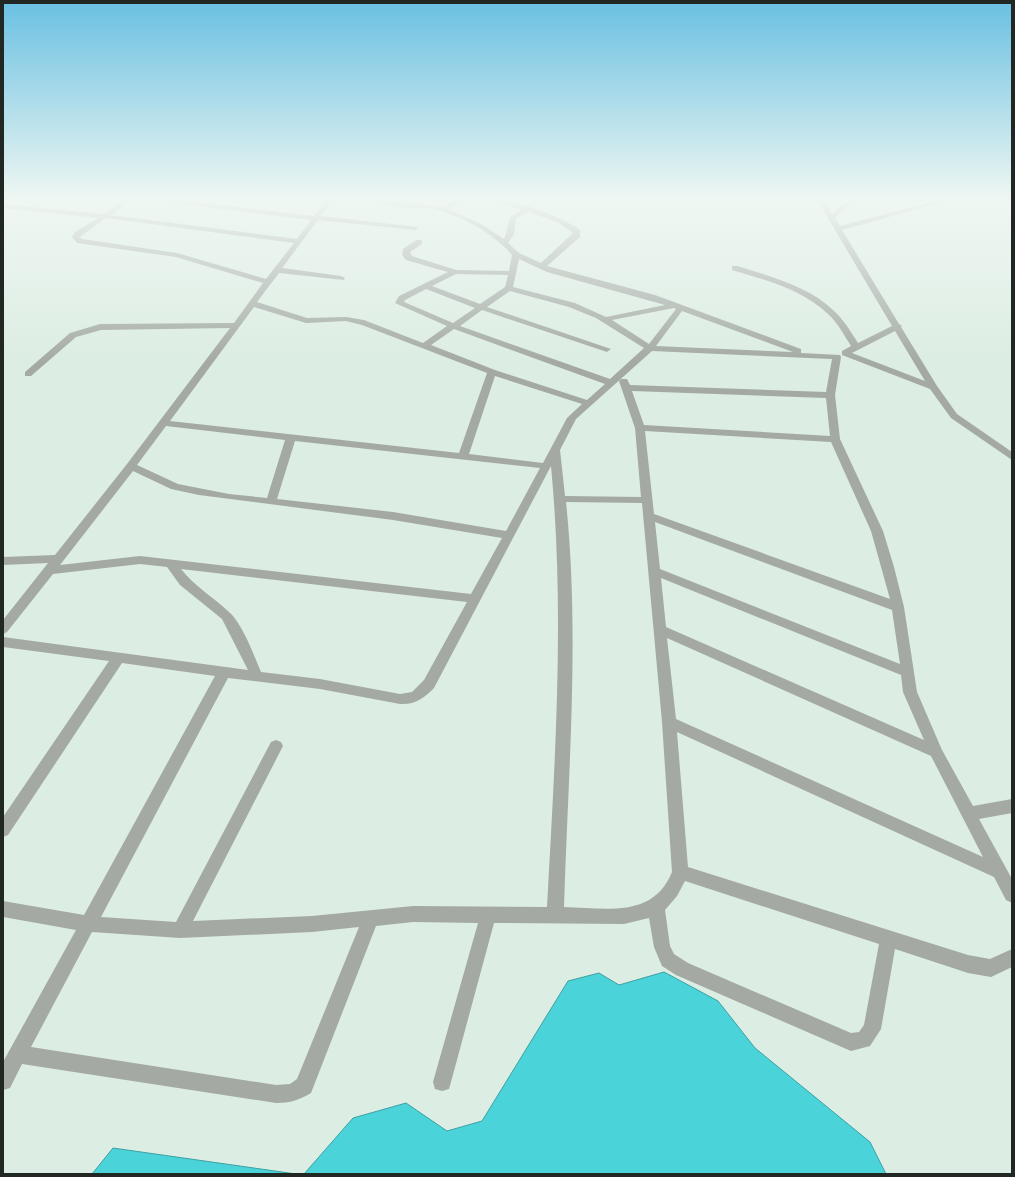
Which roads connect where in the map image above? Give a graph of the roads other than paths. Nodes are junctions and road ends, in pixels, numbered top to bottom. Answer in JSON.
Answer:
{"nodes":[{"id":1,"x":169,"y":253,"type":"edge"},
{"id":2,"x":289,"y":253,"type":"edge"},
{"id":3,"x":406,"y":253,"type":"edge"},
{"id":4,"x":557,"y":253,"type":"edge"},
{"id":5,"x":852,"y":253,"type":"edge"},
{"id":6,"x":516,"y":255,"type":"joint"},
{"id":7,"x":541,"y":267,"type":"junction"},
{"id":8,"x":736,"y":268,"type":"dead end"},
{"id":9,"x":276,"y":270,"type":"junction"},
{"id":10,"x":455,"y":272,"type":"junction"},
{"id":11,"x":512,"y":273,"type":"junction"},
{"id":12,"x":341,"y":278,"type":"dead end"},
{"id":13,"x":268,"y":282,"type":"junction"},
{"id":14,"x":424,"y":286,"type":"junction"},
{"id":15,"x":510,"y":288,"type":"junction"},
{"id":16,"x":251,"y":303,"type":"junction"},
{"id":17,"x":678,"y":306,"type":"junction"},
{"id":18,"x":480,"y":307,"type":"junction"},
{"id":19,"x":606,"y":319,"type":"junction"},
{"id":20,"x":235,"y":325,"type":"junction"},
{"id":21,"x":453,"y":326,"type":"junction"},
{"id":22,"x":898,"y":326,"type":"junction"},
{"id":23,"x":424,"y":346,"type":"junction"},
{"id":24,"x":650,"y":348,"type":"junction"},
{"id":25,"x":856,"y":348,"type":"junction"},
{"id":26,"x":607,"y":349,"type":"dead end"},
{"id":27,"x":841,"y":355,"type":"junction"},
{"id":28,"x":810,"y":356,"type":"junction"},
{"id":29,"x":492,"y":372,"type":"junction"},
{"id":30,"x":28,"y":374,"type":"dead end"},
{"id":31,"x":622,"y":374,"type":"junction"},
{"id":32,"x":612,"y":383,"type":"junction"},
{"id":33,"x":933,"y":387,"type":"junction"},
{"id":34,"x":626,"y":388,"type":"junction"},
{"id":35,"x":830,"y":395,"type":"junction"},
{"id":36,"x":588,"y":403,"type":"junction"},
{"id":37,"x":163,"y":423,"type":"junction"},
{"id":38,"x":640,"y":428,"type":"junction"},
{"id":39,"x":291,"y":437,"type":"junction"},
{"id":40,"x":835,"y":439,"type":"junction"},
{"id":41,"x":555,"y":450,"type":"junction"},
{"id":42,"x":463,"y":456,"type":"junction"},
{"id":43,"x":1012,"y":457,"type":"edge"},
{"id":44,"x":131,"y":466,"type":"junction"},
{"id":45,"x":546,"y":466,"type":"junction"},
{"id":46,"x":561,"y":499,"type":"junction"},
{"id":47,"x":647,"y":500,"type":"junction"},
{"id":48,"x":271,"y":501,"type":"junction"},
{"id":49,"x":649,"y":516,"type":"junction"},
{"id":50,"x":509,"y":535,"type":"junction"},
{"id":51,"x":58,"y":559,"type":"junction"},
{"id":52,"x":3,"y":561,"type":"edge"},
{"id":53,"x":170,"y":564,"type":"junction"},
{"id":54,"x":49,"y":570,"type":"junction"},
{"id":55,"x":654,"y":572,"type":"junction"},
{"id":56,"x":475,"y":599,"type":"junction"},
{"id":57,"x":898,"y":607,"type":"junction"},
{"id":58,"x":3,"y":629,"type":"edge"},
{"id":59,"x":660,"y":630,"type":"junction"},
{"id":60,"x":3,"y":642,"type":"edge"},
{"id":61,"x":118,"y":658,"type":"junction"},
{"id":62,"x":224,"y":672,"type":"junction"},
{"id":63,"x":906,"y":672,"type":"junction"},
{"id":64,"x":257,"y":676,"type":"junction"},
{"id":65,"x":669,"y":722,"type":"junction"},
{"id":66,"x":276,"y":746,"type":"dead end"},
{"id":67,"x":936,"y":752,"type":"junction"},
{"id":68,"x":1012,"y":806,"type":"edge"},
{"id":69,"x":968,"y":814,"type":"junction"},
{"id":70,"x":3,"y":830,"type":"edge"},
{"id":71,"x":998,"y":871,"type":"junction"},
{"id":72,"x":680,"y":872,"type":"junction"},
{"id":73,"x":1012,"y":895,"type":"edge"},
{"id":74,"x":656,"y":908,"type":"junction"},
{"id":75,"x":3,"y":909,"type":"edge"},
{"id":76,"x":488,"y":915,"type":"junction"},
{"id":77,"x":555,"y":915,"type":"junction"},
{"id":78,"x":371,"y":918,"type":"junction"},
{"id":79,"x":88,"y":924,"type":"junction"},
{"id":80,"x":180,"y":930,"type":"junction"},
{"id":81,"x":888,"y":938,"type":"junction"},
{"id":82,"x":1012,"y":958,"type":"edge"},
{"id":83,"x":18,"y":1054,"type":"junction"},
{"id":84,"x":3,"y":1081,"type":"edge"},
{"id":85,"x":442,"y":1082,"type":"dead end"}],
"edges":[{"from":1,"to":13,"type":"street"},
{"from":2,"to":9,"type":"street"},
{"from":3,"to":10,"type":"street"},
{"from":4,"to":7,"type":"street"},
{"from":5,"to":22,"type":"street"},
{"from":6,"to":7,"type":"street"},
{"from":6,"to":11,"type":"street"},
{"from":7,"to":17,"type":"street"},
{"from":8,"to":25,"type":"street"},
{"from":9,"to":12,"type":"street"},
{"from":9,"to":13,"type":"street"},
{"from":10,"to":11,"type":"street"},
{"from":10,"to":14,"type":"street"},
{"from":11,"to":15,"type":"street"},
{"from":13,"to":16,"type":"street"},
{"from":14,"to":18,"type":"street"},
{"from":14,"to":21,"type":"street"},
{"from":15,"to":18,"type":"street"},
{"from":15,"to":19,"type":"street"},
{"from":16,"to":20,"type":"street"},
{"from":16,"to":23,"type":"street"},
{"from":17,"to":19,"type":"street"},
{"from":17,"to":24,"type":"street"},
{"from":17,"to":28,"type":"street"},
{"from":18,"to":21,"type":"street"},
{"from":18,"to":26,"type":"street"},
{"from":19,"to":24,"type":"street"},
{"from":20,"to":30,"type":"street"},
{"from":20,"to":37,"type":"street"},
{"from":21,"to":23,"type":"street"},
{"from":21,"to":32,"type":"street"},
{"from":22,"to":25,"type":"street"},
{"from":22,"to":33,"type":"street"},
{"from":23,"to":29,"type":"street"},
{"from":24,"to":28,"type":"street"},
{"from":24,"to":31,"type":"street"},
{"from":25,"to":27,"type":"street"},
{"from":27,"to":28,"type":"street"},
{"from":27,"to":33,"type":"street"},
{"from":27,"to":35,"type":"street"},
{"from":29,"to":36,"type":"street"},
{"from":29,"to":42,"type":"street"},
{"from":31,"to":32,"type":"street"},
{"from":31,"to":34,"type":"street"},
{"from":32,"to":36,"type":"street"},
{"from":33,"to":43,"type":"street"},
{"from":34,"to":35,"type":"street"},
{"from":34,"to":38,"type":"street"},
{"from":35,"to":40,"type":"street"},
{"from":36,"to":41,"type":"street"},
{"from":37,"to":39,"type":"street"},
{"from":37,"to":44,"type":"street"},
{"from":38,"to":40,"type":"street"},
{"from":38,"to":47,"type":"street"},
{"from":39,"to":42,"type":"street"},
{"from":39,"to":48,"type":"street"},
{"from":40,"to":57,"type":"street"},
{"from":41,"to":45,"type":"street"},
{"from":41,"to":46,"type":"street"},
{"from":42,"to":45,"type":"street"},
{"from":44,"to":48,"type":"street"},
{"from":44,"to":51,"type":"street"},
{"from":45,"to":50,"type":"street"},
{"from":46,"to":47,"type":"street"},
{"from":46,"to":77,"type":"street"},
{"from":47,"to":49,"type":"street"},
{"from":48,"to":50,"type":"street"},
{"from":49,"to":55,"type":"street"},
{"from":49,"to":57,"type":"street"},
{"from":50,"to":56,"type":"street"},
{"from":51,"to":52,"type":"street"},
{"from":51,"to":54,"type":"street"},
{"from":53,"to":54,"type":"street"},
{"from":53,"to":56,"type":"street"},
{"from":53,"to":64,"type":"street"},
{"from":54,"to":58,"type":"street"},
{"from":55,"to":59,"type":"street"},
{"from":55,"to":63,"type":"street"},
{"from":56,"to":64,"type":"street"},
{"from":57,"to":63,"type":"street"},
{"from":59,"to":65,"type":"street"},
{"from":59,"to":67,"type":"street"},
{"from":60,"to":61,"type":"street"},
{"from":61,"to":62,"type":"street"},
{"from":61,"to":70,"type":"street"},
{"from":62,"to":64,"type":"street"},
{"from":62,"to":79,"type":"street"},
{"from":63,"to":67,"type":"street"},
{"from":65,"to":71,"type":"street"},
{"from":65,"to":72,"type":"street"},
{"from":66,"to":80,"type":"street"},
{"from":67,"to":69,"type":"street"},
{"from":68,"to":69,"type":"street"},
{"from":69,"to":71,"type":"street"},
{"from":71,"to":73,"type":"street"},
{"from":72,"to":74,"type":"street"},
{"from":72,"to":81,"type":"street"},
{"from":74,"to":77,"type":"street"},
{"from":74,"to":81,"type":"street"},
{"from":75,"to":79,"type":"street"},
{"from":76,"to":77,"type":"street"},
{"from":76,"to":78,"type":"street"},
{"from":76,"to":85,"type":"street"},
{"from":78,"to":80,"type":"street"},
{"from":78,"to":83,"type":"street"},
{"from":79,"to":80,"type":"street"},
{"from":79,"to":83,"type":"street"},
{"from":81,"to":82,"type":"street"},
{"from":83,"to":84,"type":"street"}]}
